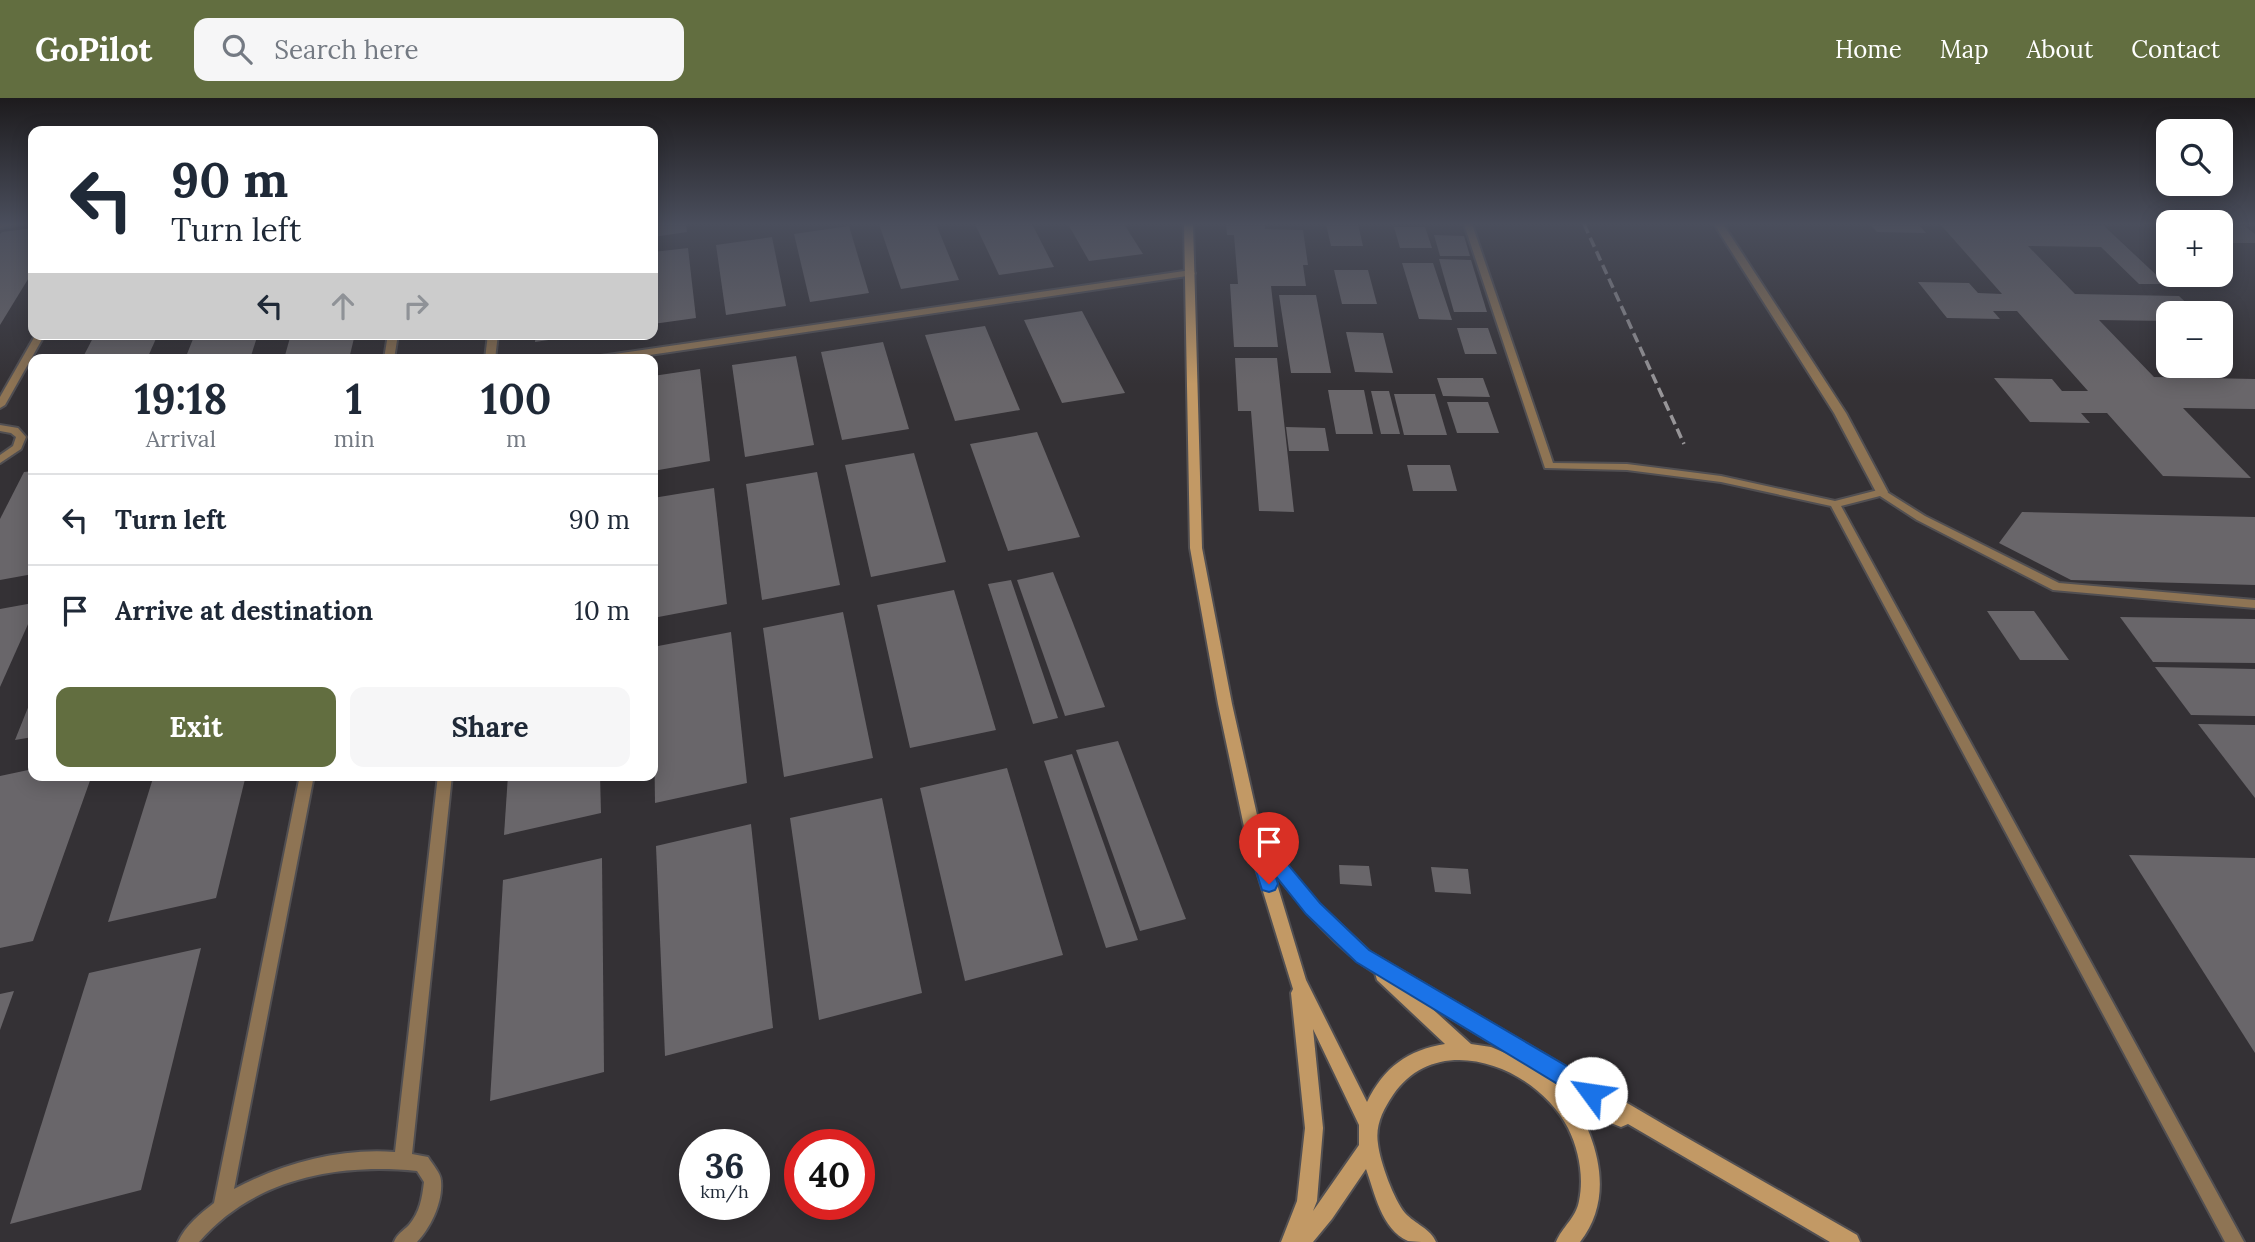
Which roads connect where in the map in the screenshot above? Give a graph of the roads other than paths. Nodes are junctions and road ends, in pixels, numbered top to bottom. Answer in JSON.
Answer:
{"nodes":[{"id":1,"x":1161,"y":277,"type":"edge"},
{"id":2,"x":1191,"y":277,"type":"edge"},
{"id":3,"x":1486,"y":277,"type":"edge"},
{"id":4,"x":1753,"y":277,"type":"edge"},
{"id":5,"x":635,"y":354,"type":"edge"},
{"id":6,"x":28,"y":357,"type":"edge"},
{"id":7,"x":0,"y":405,"type":"edge"},
{"id":8,"x":0,"y":428,"type":"edge"},
{"id":9,"x":28,"y":443,"type":"edge"},
{"id":10,"x":18,"y":444,"type":"junction"},
{"id":11,"x":0,"y":460,"type":"edge"},
{"id":12,"x":1882,"y":492,"type":"junction"},
{"id":13,"x":1835,"y":504,"type":"junction"},
{"id":14,"x":2255,"y":604,"type":"edge"},
{"id":15,"x":306,"y":781,"type":"edge"},
{"id":16,"x":444,"y":781,"type":"edge"},
{"id":17,"x":1254,"y":836,"type":"junction"},
{"id":18,"x":1362,"y":956,"type":"junction"},
{"id":19,"x":1298,"y":981,"type":"junction"},
{"id":20,"x":1465,"y":1050,"type":"junction"},
{"id":21,"x":1555,"y":1092,"type":"junction"},
{"id":22,"x":1368,"y":1123,"type":"junction"},
{"id":23,"x":1661,"y":1134,"type":"junction"},
{"id":24,"x":1367,"y":1150,"type":"junction"},
{"id":25,"x":403,"y":1160,"type":"junction"},
{"id":26,"x":222,"y":1206,"type":"junction"},
{"id":27,"x":187,"y":1242,"type":"edge"},
{"id":28,"x":403,"y":1242,"type":"edge"},
{"id":29,"x":1291,"y":1242,"type":"edge"},
{"id":30,"x":1300,"y":1242,"type":"edge"},
{"id":31,"x":1426,"y":1242,"type":"edge"},
{"id":32,"x":1566,"y":1242,"type":"edge"},
{"id":33,"x":1850,"y":1242,"type":"edge"},
{"id":34,"x":2235,"y":1242,"type":"edge"}],
"edges":[{"from":1,"to":5,"type":"lane"},
{"from":2,"to":17,"type":"street"},
{"from":3,"to":13,"type":"lane"},
{"from":4,"to":12,"type":"street"},
{"from":6,"to":7,"type":"lane"},
{"from":8,"to":10,"type":"lane"},
{"from":9,"to":10,"type":"lane"},
{"from":10,"to":11,"type":"lane"},
{"from":12,"to":13,"type":"lane"},
{"from":12,"to":14,"type":"lane"},
{"from":13,"to":34,"type":"lane"},
{"from":15,"to":26,"type":"lane"},
{"from":16,"to":25,"type":"lane"},
{"from":17,"to":18,"type":"street"},
{"from":17,"to":19,"type":"street"},
{"from":18,"to":20,"type":"street"},
{"from":18,"to":23,"type":"street"},
{"from":19,"to":22,"type":"street"},
{"from":19,"to":29,"type":"street"},
{"from":20,"to":21,"type":"street"},
{"from":20,"to":22,"type":"street"},
{"from":21,"to":23,"type":"street"},
{"from":21,"to":32,"type":"street"},
{"from":22,"to":24,"type":"street"},
{"from":23,"to":33,"type":"street"},
{"from":24,"to":30,"type":"street"},
{"from":24,"to":31,"type":"street"},
{"from":25,"to":26,"type":"lane"},
{"from":25,"to":28,"type":"lane"},
{"from":26,"to":27,"type":"lane"}]}
